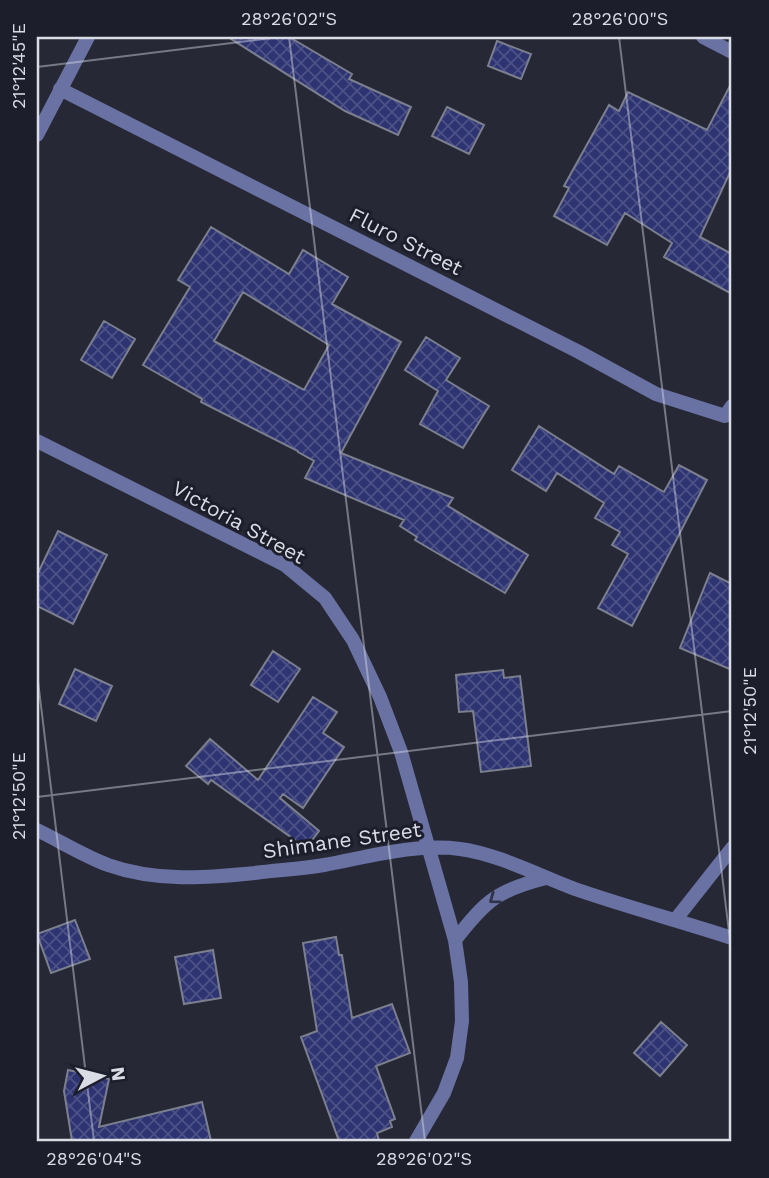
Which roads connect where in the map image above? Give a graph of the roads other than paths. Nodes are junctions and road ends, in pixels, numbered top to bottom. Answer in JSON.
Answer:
{"nodes":[{"id":1,"x":88,"y":37,"type":"edge"},
{"id":2,"x":703,"y":37,"type":"edge"},
{"id":3,"x":732,"y":52,"type":"edge"},
{"id":4,"x":60,"y":89,"type":"junction"},
{"id":5,"x":37,"y":135,"type":"edge"},
{"id":6,"x":732,"y":406,"type":"edge"},
{"id":7,"x":37,"y":441,"type":"edge"},
{"id":8,"x":37,"y":830,"type":"edge"},
{"id":9,"x":428,"y":848,"type":"junction"},
{"id":10,"x":732,"y":848,"type":"edge"},
{"id":11,"x":546,"y":878,"type":"junction"},
{"id":12,"x":676,"y":919,"type":"junction"},
{"id":13,"x":732,"y":938,"type":"edge"},
{"id":14,"x":455,"y":940,"type":"junction"},
{"id":15,"x":416,"y":1141,"type":"edge"}],
"edges":[{"from":1,"to":4,"type":"street"},
{"from":2,"to":3,"type":"street"},
{"from":4,"to":5,"type":"street"},
{"from":4,"to":6,"type":"street","name":"Fluro Street"},
{"from":7,"to":9,"type":"street","name":"Victoria Street"},
{"from":8,"to":9,"type":"street","name":"Shimane Street"},
{"from":9,"to":11,"type":"street","name":"Shimane Street"},
{"from":9,"to":14,"type":"street","name":"Victoria Street"},
{"from":10,"to":12,"type":"street"},
{"from":11,"to":12,"type":"street","name":"Shimane Street"},
{"from":11,"to":14,"type":"street","one_way":true},
{"from":12,"to":13,"type":"street","name":"Shimane Street"},
{"from":14,"to":15,"type":"street","name":"Victoria Street"}]}
